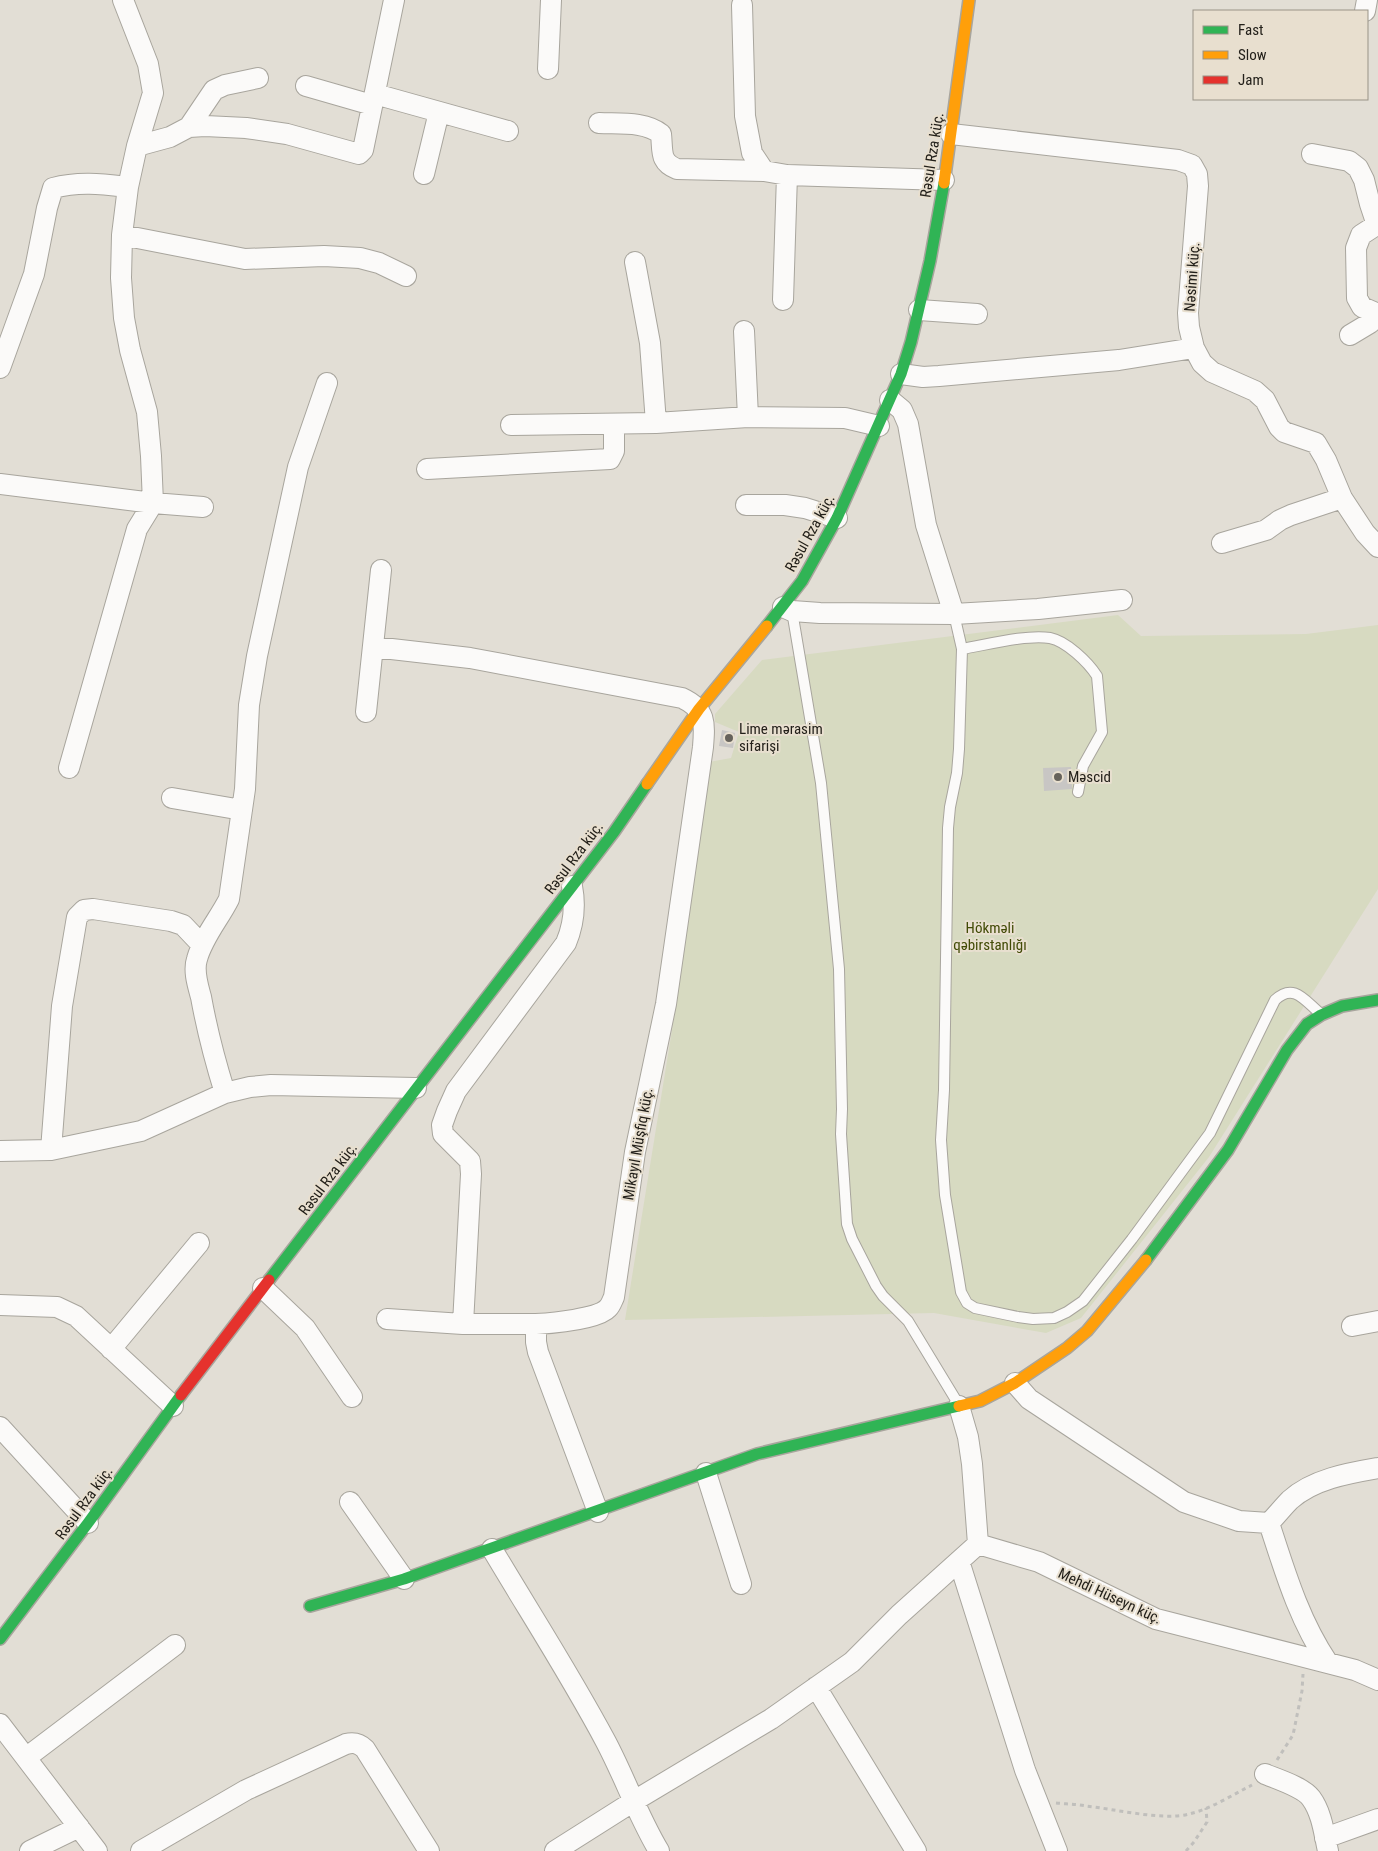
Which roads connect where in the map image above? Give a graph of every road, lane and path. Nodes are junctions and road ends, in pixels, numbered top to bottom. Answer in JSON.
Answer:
{"nodes":[{"id":1,"x":123,"y":0,"type":"edge"},
{"id":2,"x":394,"y":0,"type":"edge"},
{"id":3,"x":551,"y":0,"type":"edge"},
{"id":4,"x":969,"y":0,"type":"edge"},
{"id":5,"x":742,"y":5,"type":"dead end"},
{"id":6,"x":548,"y":69,"type":"dead end"},
{"id":7,"x":258,"y":78,"type":"dead end"},
{"id":8,"x":306,"y":86,"type":"dead end"},
{"id":9,"x":374,"y":100,"type":"junction"},
{"id":10,"x":439,"y":112,"type":"junction"},
{"id":11,"x":599,"y":123,"type":"dead end"},
{"id":12,"x":189,"y":127,"type":"junction"},
{"id":13,"x":508,"y":131,"type":"dead end"},
{"id":14,"x":951,"y":134,"type":"junction"},
{"id":15,"x":137,"y":146,"type":"junction"},
{"id":16,"x":1312,"y":154,"type":"dead end"},
{"id":17,"x":764,"y":172,"type":"junction"},
{"id":18,"x":424,"y":174,"type":"dead end"},
{"id":19,"x":787,"y":175,"type":"junction"},
{"id":20,"x":944,"y":180,"type":"junction"},
{"id":21,"x":128,"y":187,"type":"junction"},
{"id":22,"x":1377,"y":225,"type":"edge"},
{"id":23,"x":122,"y":235,"type":"junction"},
{"id":24,"x":635,"y":262,"type":"dead end"},
{"id":25,"x":406,"y":276,"type":"dead end"},
{"id":26,"x":783,"y":300,"type":"dead end"},
{"id":27,"x":919,"y":310,"type":"junction"},
{"id":28,"x":977,"y":314,"type":"dead end"},
{"id":29,"x":1378,"y":315,"type":"edge"},
{"id":30,"x":744,"y":331,"type":"dead end"},
{"id":31,"x":1350,"y":335,"type":"dead end"},
{"id":32,"x":1194,"y":348,"type":"junction"},
{"id":33,"x":0,"y":368,"type":"edge"},
{"id":34,"x":901,"y":374,"type":"junction"},
{"id":35,"x":327,"y":383,"type":"dead end"},
{"id":36,"x":890,"y":400,"type":"junction"},
{"id":37,"x":748,"y":417,"type":"junction"},
{"id":38,"x":656,"y":423,"type":"junction"},
{"id":39,"x":614,"y":424,"type":"junction"},
{"id":40,"x":511,"y":425,"type":"dead end"},
{"id":41,"x":879,"y":426,"type":"junction"},
{"id":42,"x":427,"y":469,"type":"dead end"},
{"id":43,"x":0,"y":484,"type":"edge"},
{"id":44,"x":1342,"y":498,"type":"junction"},
{"id":45,"x":153,"y":503,"type":"junction"},
{"id":46,"x":746,"y":505,"type":"dead end"},
{"id":47,"x":202,"y":507,"type":"dead end"},
{"id":48,"x":837,"y":518,"type":"junction"},
{"id":49,"x":1222,"y":542,"type":"dead end"},
{"id":50,"x":1378,"y":547,"type":"edge"},
{"id":51,"x":381,"y":570,"type":"dead end"},
{"id":52,"x":1122,"y":600,"type":"dead end"},
{"id":53,"x":787,"y":609,"type":"junction"},
{"id":54,"x":954,"y":614,"type":"junction"},
{"id":55,"x":374,"y":647,"type":"junction"},
{"id":56,"x":962,"y":649,"type":"junction"},
{"id":57,"x":699,"y":709,"type":"junction"},
{"id":58,"x":366,"y":712,"type":"dead end"},
{"id":59,"x":69,"y":768,"type":"dead end"},
{"id":60,"x":1078,"y":792,"type":"dead end"},
{"id":61,"x":172,"y":798,"type":"dead end"},
{"id":62,"x":242,"y":810,"type":"junction"},
{"id":63,"x":572,"y":886,"type":"junction"},
{"id":64,"x":202,"y":945,"type":"junction"},
{"id":65,"x":1378,"y":1000,"type":"edge"},
{"id":66,"x":1321,"y":1015,"type":"junction"},
{"id":67,"x":416,"y":1088,"type":"junction"},
{"id":68,"x":225,"y":1094,"type":"junction"},
{"id":69,"x":51,"y":1150,"type":"junction"},
{"id":70,"x":0,"y":1151,"type":"edge"},
{"id":71,"x":198,"y":1243,"type":"dead end"},
{"id":72,"x":263,"y":1288,"type":"junction"},
{"id":73,"x":0,"y":1305,"type":"edge"},
{"id":74,"x":388,"y":1319,"type":"dead end"},
{"id":75,"x":1378,"y":1321,"type":"edge"},
{"id":76,"x":463,"y":1324,"type":"junction"},
{"id":77,"x":536,"y":1324,"type":"junction"},
{"id":78,"x":1352,"y":1326,"type":"dead end"},
{"id":79,"x":111,"y":1349,"type":"junction"},
{"id":80,"x":1015,"y":1383,"type":"junction"},
{"id":81,"x":352,"y":1397,"type":"dead end"},
{"id":82,"x":173,"y":1406,"type":"junction"},
{"id":83,"x":959,"y":1406,"type":"junction"},
{"id":84,"x":0,"y":1427,"type":"edge"},
{"id":85,"x":1378,"y":1468,"type":"edge"},
{"id":86,"x":706,"y":1473,"type":"junction"},
{"id":87,"x":350,"y":1502,"type":"dead end"},
{"id":88,"x":598,"y":1512,"type":"junction"},
{"id":89,"x":88,"y":1523,"type":"junction"},
{"id":90,"x":1269,"y":1523,"type":"junction"},
{"id":91,"x":978,"y":1544,"type":"junction"},
{"id":92,"x":492,"y":1549,"type":"junction"},
{"id":93,"x":959,"y":1561,"type":"junction"},
{"id":94,"x":404,"y":1580,"type":"junction"},
{"id":95,"x":741,"y":1584,"type":"dead end"},
{"id":96,"x":310,"y":1606,"type":"dead end"},
{"id":97,"x":4,"y":1625,"type":"edge"},
{"id":98,"x":174,"y":1645,"type":"dead end"},
{"id":99,"x":1303,"y":1657,"type":"junction"},
{"id":100,"x":1328,"y":1663,"type":"junction"},
{"id":101,"x":1378,"y":1680,"type":"edge"},
{"id":102,"x":816,"y":1688,"type":"junction"},
{"id":103,"x":0,"y":1724,"type":"edge"},
{"id":104,"x":27,"y":1757,"type":"junction"},
{"id":105,"x":1265,"y":1774,"type":"junction"},
{"id":106,"x":634,"y":1801,"type":"junction"},
{"id":107,"x":1038,"y":1802,"type":"junction"},
{"id":108,"x":1206,"y":1808,"type":"junction"},
{"id":109,"x":1378,"y":1819,"type":"edge"},
{"id":110,"x":79,"y":1827,"type":"junction"},
{"id":111,"x":1327,"y":1844,"type":"edge"},
{"id":112,"x":30,"y":1851,"type":"edge"},
{"id":113,"x":97,"y":1851,"type":"edge"},
{"id":114,"x":141,"y":1851,"type":"edge"},
{"id":115,"x":429,"y":1851,"type":"edge"},
{"id":116,"x":555,"y":1851,"type":"edge"},
{"id":117,"x":659,"y":1851,"type":"edge"},
{"id":118,"x":916,"y":1851,"type":"edge"},
{"id":119,"x":1058,"y":1851,"type":"edge"},
{"id":120,"x":1186,"y":1851,"type":"edge"}],
"edges":[{"from":1,"to":15,"type":"street"},
{"from":2,"to":9,"type":"street"},
{"from":3,"to":6,"type":"street"},
{"from":4,"to":14,"type":"street","name":"Rəsul Rza küç."},
{"from":5,"to":17,"type":"street"},
{"from":7,"to":12,"type":"street"},
{"from":8,"to":9,"type":"street"},
{"from":9,"to":10,"type":"street"},
{"from":9,"to":12,"type":"street"},
{"from":10,"to":13,"type":"street"},
{"from":10,"to":18,"type":"street"},
{"from":11,"to":17,"type":"street"},
{"from":12,"to":15,"type":"street"},
{"from":14,"to":20,"type":"street","name":"Rəsul Rza küç."},
{"from":14,"to":32,"type":"street","name":"Nəsimi küç."},
{"from":15,"to":21,"type":"street"},
{"from":16,"to":22,"type":"street"},
{"from":17,"to":19,"type":"street"},
{"from":19,"to":20,"type":"street"},
{"from":19,"to":26,"type":"street"},
{"from":20,"to":27,"type":"street","name":"Rəsul Rza küç."},
{"from":21,"to":23,"type":"street"},
{"from":21,"to":33,"type":"street"},
{"from":22,"to":29,"type":"street"},
{"from":23,"to":25,"type":"street"},
{"from":23,"to":45,"type":"street"},
{"from":24,"to":38,"type":"street"},
{"from":27,"to":28,"type":"street"},
{"from":27,"to":34,"type":"street","name":"Rəsul Rza küç."},
{"from":29,"to":31,"type":"street"},
{"from":30,"to":37,"type":"street"},
{"from":32,"to":34,"type":"street"},
{"from":32,"to":44,"type":"street","name":"Nəsimi küç."},
{"from":34,"to":36,"type":"street","name":"Rəsul Rza küç."},
{"from":35,"to":62,"type":"street"},
{"from":36,"to":41,"type":"street","name":"Rəsul Rza küç."},
{"from":36,"to":54,"type":"street"},
{"from":37,"to":38,"type":"street"},
{"from":37,"to":41,"type":"street"},
{"from":38,"to":39,"type":"street"},
{"from":39,"to":40,"type":"street"},
{"from":39,"to":42,"type":"street"},
{"from":41,"to":48,"type":"street","name":"Rəsul Rza küç."},
{"from":43,"to":45,"type":"street"},
{"from":44,"to":49,"type":"street"},
{"from":44,"to":50,"type":"street","name":"Nəsimi küç."},
{"from":45,"to":47,"type":"street"},
{"from":45,"to":59,"type":"street"},
{"from":46,"to":48,"type":"street"},
{"from":48,"to":53,"type":"street","name":"Rəsul Rza küç."},
{"from":51,"to":55,"type":"street"},
{"from":52,"to":54,"type":"street"},
{"from":53,"to":54,"type":"street"},
{"from":53,"to":57,"type":"street","name":"Rəsul Rza küç."},
{"from":53,"to":83,"type":"lane"},
{"from":54,"to":56,"type":"lane"},
{"from":55,"to":57,"type":"street"},
{"from":55,"to":58,"type":"street"},
{"from":56,"to":60,"type":"lane"},
{"from":56,"to":66,"type":"lane"},
{"from":57,"to":63,"type":"street","name":"Rəsul Rza küç."},
{"from":57,"to":77,"type":"street","name":"Mikayıl Müşfiq küç."},
{"from":61,"to":62,"type":"street"},
{"from":62,"to":64,"type":"street"},
{"from":63,"to":67,"type":"street","name":"Rəsul Rza küç."},
{"from":63,"to":76,"type":"street"},
{"from":64,"to":68,"type":"street"},
{"from":64,"to":69,"type":"street"},
{"from":65,"to":66,"type":"street"},
{"from":66,"to":80,"type":"street"},
{"from":67,"to":68,"type":"street"},
{"from":67,"to":72,"type":"street","name":"Rəsul Rza küç."},
{"from":68,"to":69,"type":"street"},
{"from":69,"to":70,"type":"street"},
{"from":71,"to":79,"type":"street"},
{"from":72,"to":81,"type":"street"},
{"from":72,"to":82,"type":"street","name":"Rəsul Rza küç."},
{"from":73,"to":79,"type":"street"},
{"from":74,"to":76,"type":"street","name":"Mikayıl Müşfiq küç."},
{"from":75,"to":78,"type":"street"},
{"from":76,"to":77,"type":"street","name":"Mikayıl Müşfiq küç."},
{"from":77,"to":88,"type":"street"},
{"from":79,"to":82,"type":"street"},
{"from":80,"to":83,"type":"street"},
{"from":80,"to":90,"type":"street"},
{"from":82,"to":89,"type":"street","name":"Rəsul Rza küç."},
{"from":83,"to":86,"type":"street"},
{"from":83,"to":91,"type":"street"},
{"from":84,"to":89,"type":"street"},
{"from":85,"to":90,"type":"street"},
{"from":86,"to":88,"type":"street"},
{"from":86,"to":95,"type":"street"},
{"from":87,"to":94,"type":"street"},
{"from":88,"to":92,"type":"street"},
{"from":89,"to":97,"type":"street","name":"Rəsul Rza küç."},
{"from":90,"to":100,"type":"street"},
{"from":91,"to":93,"type":"street"},
{"from":91,"to":99,"type":"street","name":"Mehdi Hüseyn küç."},
{"from":92,"to":94,"type":"street"},
{"from":92,"to":106,"type":"street"},
{"from":93,"to":102,"type":"street"},
{"from":93,"to":107,"type":"street"},
{"from":94,"to":96,"type":"street"},
{"from":98,"to":104,"type":"street"},
{"from":99,"to":100,"type":"street","name":"Mehdi Hüseyn küç."},
{"from":99,"to":105,"type":"path"},
{"from":100,"to":101,"type":"street","name":"Mehdi Hüseyn küç."},
{"from":102,"to":106,"type":"street"},
{"from":102,"to":118,"type":"street"},
{"from":103,"to":104,"type":"street"},
{"from":104,"to":110,"type":"street"},
{"from":105,"to":108,"type":"path"},
{"from":105,"to":111,"type":"street"},
{"from":106,"to":116,"type":"street"},
{"from":106,"to":117,"type":"street"},
{"from":107,"to":108,"type":"path"},
{"from":107,"to":119,"type":"street"},
{"from":108,"to":120,"type":"path"},
{"from":109,"to":111,"type":"street"},
{"from":110,"to":112,"type":"street"},
{"from":110,"to":113,"type":"street"},
{"from":114,"to":115,"type":"street"}]}
